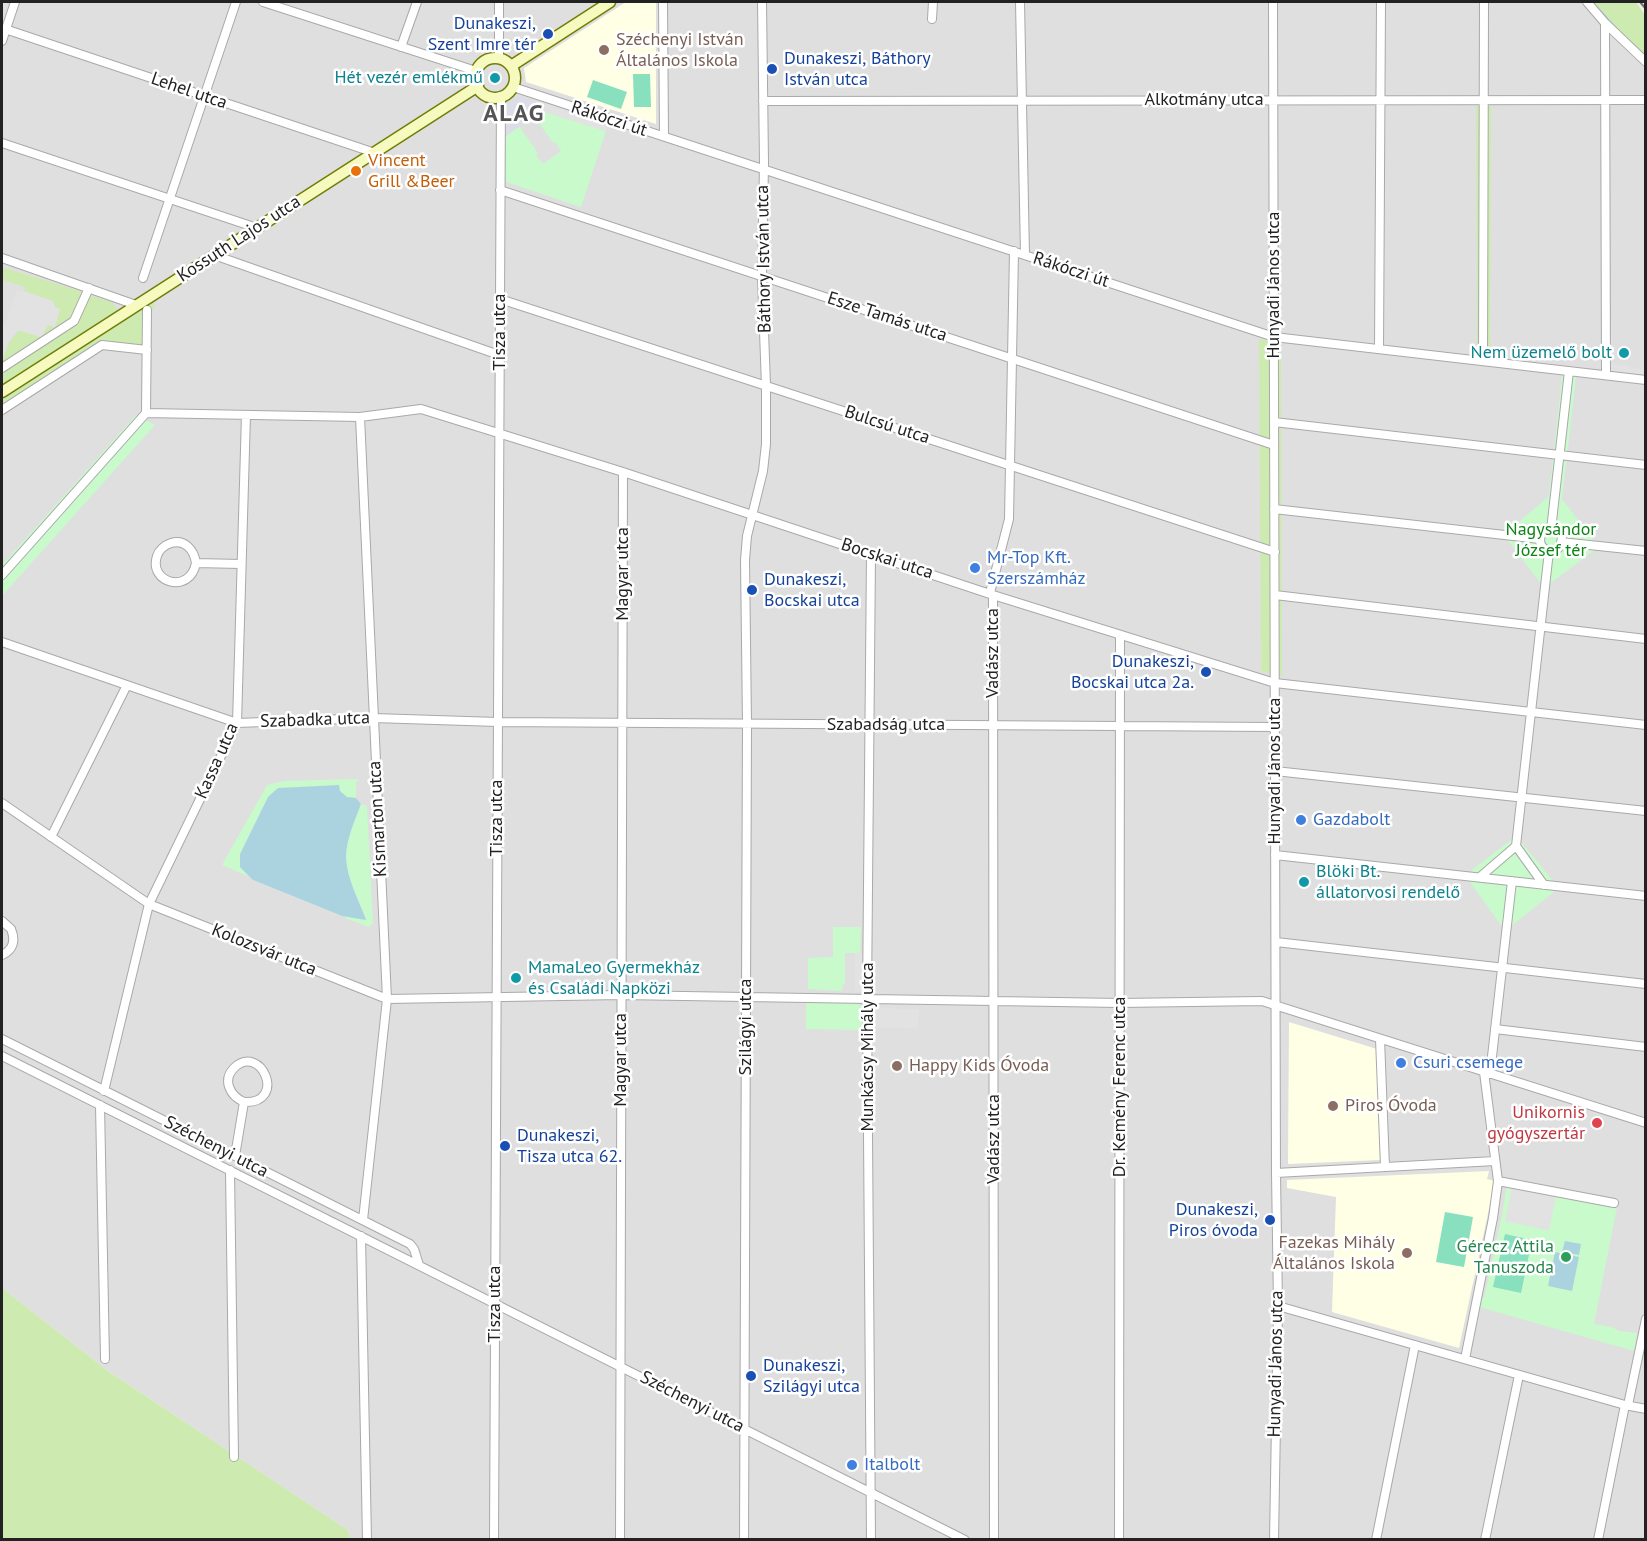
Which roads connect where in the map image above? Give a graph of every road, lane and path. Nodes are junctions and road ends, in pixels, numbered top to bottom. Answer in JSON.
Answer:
{"nodes":[{"id":1,"x":15,"y":2,"type":"edge"},
{"id":2,"x":236,"y":2,"type":"edge"},
{"id":3,"x":263,"y":2,"type":"edge"},
{"id":4,"x":417,"y":2,"type":"edge"},
{"id":5,"x":499,"y":2,"type":"edge"},
{"id":6,"x":610,"y":2,"type":"edge"},
{"id":7,"x":663,"y":2,"type":"edge"},
{"id":8,"x":762,"y":2,"type":"edge"},
{"id":9,"x":933,"y":2,"type":"edge"},
{"id":10,"x":1020,"y":2,"type":"edge"},
{"id":11,"x":1273,"y":2,"type":"edge"},
{"id":12,"x":1382,"y":2,"type":"edge"},
{"id":13,"x":1484,"y":2,"type":"edge"},
{"id":14,"x":1587,"y":2,"type":"edge"},
{"id":15,"x":932,"y":19,"type":"dead end"},
{"id":16,"x":1605,"y":23,"type":"junction"},
{"id":17,"x":5,"y":30,"type":"junction"},
{"id":18,"x":2,"y":41,"type":"edge"},
{"id":19,"x":401,"y":46,"type":"junction"},
{"id":20,"x":499,"y":58,"type":"junction"},
{"id":21,"x":1646,"y":62,"type":"edge"},
{"id":22,"x":511,"y":66,"type":"junction"},
{"id":23,"x":476,"y":71,"type":"junction"},
{"id":24,"x":478,"y":86,"type":"junction"},
{"id":25,"x":513,"y":87,"type":"junction"},
{"id":26,"x":204,"y":96,"type":"junction"},
{"id":27,"x":501,"y":96,"type":"junction"},
{"id":28,"x":1022,"y":100,"type":"junction"},
{"id":29,"x":1273,"y":100,"type":"junction"},
{"id":30,"x":1382,"y":100,"type":"junction"},
{"id":31,"x":1484,"y":100,"type":"junction"},
{"id":32,"x":1604,"y":100,"type":"junction"},
{"id":33,"x":1646,"y":100,"type":"edge"},
{"id":34,"x":763,"y":101,"type":"junction"},
{"id":35,"x":664,"y":136,"type":"junction"},
{"id":36,"x":2,"y":143,"type":"edge"},
{"id":37,"x":372,"y":152,"type":"junction"},
{"id":38,"x":764,"y":170,"type":"junction"},
{"id":39,"x":500,"y":190,"type":"junction"},
{"id":40,"x":170,"y":199,"type":"junction"},
{"id":41,"x":257,"y":228,"type":"junction"},
{"id":42,"x":1014,"y":251,"type":"junction"},
{"id":43,"x":214,"y":255,"type":"junction"},
{"id":44,"x":1025,"y":255,"type":"junction"},
{"id":45,"x":2,"y":258,"type":"edge"},
{"id":46,"x":762,"y":276,"type":"junction"},
{"id":47,"x":143,"y":278,"type":"dead end"},
{"id":48,"x":89,"y":288,"type":"junction"},
{"id":49,"x":500,"y":299,"type":"junction"},
{"id":50,"x":136,"y":305,"type":"junction"},
{"id":51,"x":147,"y":310,"type":"dead end"},
{"id":52,"x":1274,"y":337,"type":"junction"},
{"id":53,"x":1379,"y":349,"type":"junction"},
{"id":54,"x":147,"y":350,"type":"junction"},
{"id":55,"x":500,"y":355,"type":"junction"},
{"id":56,"x":1012,"y":358,"type":"junction"},
{"id":57,"x":1483,"y":361,"type":"junction"},
{"id":58,"x":2,"y":368,"type":"edge"},
{"id":59,"x":1569,"y":371,"type":"junction"},
{"id":60,"x":1606,"y":375,"type":"junction"},
{"id":61,"x":1646,"y":380,"type":"edge"},
{"id":62,"x":766,"y":386,"type":"junction"},
{"id":63,"x":2,"y":392,"type":"edge"},
{"id":64,"x":2,"y":410,"type":"edge"},
{"id":65,"x":146,"y":413,"type":"junction"},
{"id":66,"x":246,"y":415,"type":"junction"},
{"id":67,"x":360,"y":417,"type":"junction"},
{"id":68,"x":1274,"y":422,"type":"junction"},
{"id":69,"x":499,"y":432,"type":"junction"},
{"id":70,"x":1274,"y":444,"type":"junction"},
{"id":71,"x":1559,"y":455,"type":"junction"},
{"id":72,"x":1646,"y":465,"type":"edge"},
{"id":73,"x":1011,"y":466,"type":"junction"},
{"id":74,"x":623,"y":472,"type":"junction"},
{"id":75,"x":1274,"y":509,"type":"junction"},
{"id":76,"x":751,"y":514,"type":"junction"},
{"id":77,"x":1551,"y":530,"type":"junction"},
{"id":78,"x":1540,"y":539,"type":"junction"},
{"id":79,"x":1562,"y":542,"type":"junction"},
{"id":80,"x":1549,"y":551,"type":"junction"},
{"id":81,"x":1646,"y":551,"type":"edge"},
{"id":82,"x":1275,"y":552,"type":"junction"},
{"id":83,"x":872,"y":554,"type":"junction"},
{"id":84,"x":196,"y":563,"type":"junction"},
{"id":85,"x":241,"y":564,"type":"junction"},
{"id":86,"x":2,"y":575,"type":"edge"},
{"id":87,"x":992,"y":594,"type":"junction"},
{"id":88,"x":1275,"y":595,"type":"junction"},
{"id":89,"x":1540,"y":627,"type":"junction"},
{"id":90,"x":1120,"y":635,"type":"junction"},
{"id":91,"x":1646,"y":639,"type":"edge"},
{"id":92,"x":2,"y":642,"type":"edge"},
{"id":93,"x":1275,"y":683,"type":"junction"},
{"id":94,"x":127,"y":685,"type":"junction"},
{"id":95,"x":1531,"y":712,"type":"junction"},
{"id":96,"x":373,"y":718,"type":"junction"},
{"id":97,"x":498,"y":722,"type":"junction"},
{"id":98,"x":237,"y":723,"type":"junction"},
{"id":99,"x":622,"y":723,"type":"junction"},
{"id":100,"x":747,"y":724,"type":"junction"},
{"id":101,"x":869,"y":725,"type":"junction"},
{"id":102,"x":994,"y":725,"type":"junction"},
{"id":103,"x":1646,"y":725,"type":"edge"},
{"id":104,"x":1119,"y":726,"type":"junction"},
{"id":105,"x":1275,"y":727,"type":"junction"},
{"id":106,"x":1275,"y":771,"type":"junction"},
{"id":107,"x":1521,"y":797,"type":"junction"},
{"id":108,"x":2,"y":803,"type":"edge"},
{"id":109,"x":1646,"y":811,"type":"edge"},
{"id":110,"x":51,"y":837,"type":"junction"},
{"id":111,"x":1516,"y":846,"type":"junction"},
{"id":112,"x":1275,"y":855,"type":"junction"},
{"id":113,"x":1480,"y":877,"type":"junction"},
{"id":114,"x":1512,"y":881,"type":"junction"},
{"id":115,"x":1544,"y":885,"type":"junction"},
{"id":116,"x":1646,"y":896,"type":"edge"},
{"id":117,"x":149,"y":904,"type":"junction"},
{"id":118,"x":2,"y":921,"type":"edge"},
{"id":119,"x":1276,"y":942,"type":"junction"},
{"id":120,"x":2,"y":955,"type":"edge"},
{"id":121,"x":1502,"y":968,"type":"junction"},
{"id":122,"x":1646,"y":984,"type":"edge"},
{"id":123,"x":621,"y":995,"type":"junction"},
{"id":124,"x":746,"y":997,"type":"junction"},
{"id":125,"x":496,"y":998,"type":"junction"},
{"id":126,"x":867,"y":998,"type":"junction"},
{"id":127,"x":387,"y":999,"type":"junction"},
{"id":128,"x":994,"y":1002,"type":"junction"},
{"id":129,"x":1120,"y":1004,"type":"junction"},
{"id":130,"x":1276,"y":1006,"type":"junction"},
{"id":131,"x":1495,"y":1029,"type":"junction"},
{"id":132,"x":2,"y":1039,"type":"edge"},
{"id":133,"x":1380,"y":1039,"type":"junction"},
{"id":134,"x":1646,"y":1047,"type":"edge"},
{"id":135,"x":2,"y":1056,"type":"edge"},
{"id":136,"x":1487,"y":1073,"type":"junction"},
{"id":137,"x":104,"y":1090,"type":"junction"},
{"id":138,"x":244,"y":1102,"type":"junction"},
{"id":139,"x":100,"y":1105,"type":"junction"},
{"id":140,"x":1646,"y":1123,"type":"edge"},
{"id":141,"x":235,"y":1156,"type":"junction"},
{"id":142,"x":1496,"y":1161,"type":"junction"},
{"id":143,"x":1384,"y":1167,"type":"junction"},
{"id":144,"x":230,"y":1170,"type":"junction"},
{"id":145,"x":1276,"y":1173,"type":"junction"},
{"id":146,"x":1498,"y":1181,"type":"junction"},
{"id":147,"x":1614,"y":1203,"type":"dead end"},
{"id":148,"x":363,"y":1220,"type":"junction"},
{"id":149,"x":361,"y":1236,"type":"junction"},
{"id":150,"x":419,"y":1265,"type":"junction"},
{"id":151,"x":495,"y":1304,"type":"junction"},
{"id":152,"x":1278,"y":1306,"type":"junction"},
{"id":153,"x":1646,"y":1319,"type":"edge"},
{"id":154,"x":1415,"y":1345,"type":"junction"},
{"id":155,"x":105,"y":1359,"type":"dead end"},
{"id":156,"x":1465,"y":1359,"type":"junction"},
{"id":157,"x":620,"y":1366,"type":"junction"},
{"id":158,"x":1519,"y":1375,"type":"junction"},
{"id":159,"x":1627,"y":1405,"type":"junction"},
{"id":160,"x":1646,"y":1409,"type":"edge"},
{"id":161,"x":744,"y":1429,"type":"junction"},
{"id":162,"x":234,"y":1457,"type":"dead end"},
{"id":163,"x":870,"y":1492,"type":"junction"},
{"id":164,"x":367,"y":1539,"type":"edge"},
{"id":165,"x":494,"y":1539,"type":"edge"},
{"id":166,"x":620,"y":1539,"type":"edge"},
{"id":167,"x":744,"y":1539,"type":"edge"},
{"id":168,"x":871,"y":1539,"type":"edge"},
{"id":169,"x":965,"y":1539,"type":"edge"},
{"id":170,"x":994,"y":1539,"type":"edge"},
{"id":171,"x":1119,"y":1539,"type":"edge"},
{"id":172,"x":1274,"y":1539,"type":"edge"},
{"id":173,"x":1377,"y":1539,"type":"edge"},
{"id":174,"x":1485,"y":1539,"type":"edge"},
{"id":175,"x":1598,"y":1539,"type":"edge"}],
"edges":[{"from":1,"to":17,"type":"street"},
{"from":2,"to":26,"type":"street"},
{"from":3,"to":19,"type":"street"},
{"from":4,"to":19,"type":"street"},
{"from":5,"to":20,"type":"street"},
{"from":6,"to":22,"type":"street"},
{"from":7,"to":35,"type":"street"},
{"from":8,"to":34,"type":"street","name":"Báthory István utca"},
{"from":9,"to":15,"type":"street"},
{"from":10,"to":28,"type":"street"},
{"from":11,"to":29,"type":"street","name":"Hunyadi János utca"},
{"from":12,"to":30,"type":"street"},
{"from":13,"to":31,"type":"street"},
{"from":14,"to":16,"type":"street"},
{"from":16,"to":21,"type":"street"},
{"from":16,"to":32,"type":"street"},
{"from":17,"to":18,"type":"street"},
{"from":17,"to":26,"type":"street","name":"Lehel utca"},
{"from":19,"to":23,"type":"street"},
{"from":20,"to":22,"type":"street"},
{"from":20,"to":23,"type":"street"},
{"from":22,"to":25,"type":"street"},
{"from":23,"to":24,"type":"street"},
{"from":24,"to":27,"type":"street"},
{"from":24,"to":37,"type":"street","name":"Kossuth Lajos utca"},
{"from":25,"to":27,"type":"street"},
{"from":25,"to":35,"type":"street","name":"Rákóczi út"},
{"from":26,"to":37,"type":"street","name":"Lehel utca"},
{"from":26,"to":40,"type":"street"},
{"from":27,"to":39,"type":"street","name":"Tisza utca"},
{"from":28,"to":29,"type":"street","name":"Alkotmány utca"},
{"from":28,"to":34,"type":"street","name":"Alkotmány utca"},
{"from":28,"to":44,"type":"street"},
{"from":29,"to":30,"type":"street","name":"Alkotmány utca"},
{"from":29,"to":52,"type":"street","name":"Hunyadi János utca"},
{"from":30,"to":31,"type":"street","name":"Alkotmány utca"},
{"from":30,"to":53,"type":"street"},
{"from":31,"to":32,"type":"street","name":"Alkotmány utca"},
{"from":31,"to":57,"type":"street"},
{"from":32,"to":33,"type":"street","name":"Alkotmány utca"},
{"from":32,"to":60,"type":"street"},
{"from":34,"to":38,"type":"street","name":"Báthory István utca"},
{"from":35,"to":38,"type":"street","name":"Rákóczi út"},
{"from":36,"to":40,"type":"street"},
{"from":37,"to":41,"type":"street","name":"Kossuth Lajos utca"},
{"from":38,"to":42,"type":"street","name":"Rákóczi út"},
{"from":38,"to":46,"type":"street","name":"Báthory István utca"},
{"from":39,"to":46,"type":"street","name":"Esze Tamás utca"},
{"from":39,"to":49,"type":"street","name":"Tisza utca"},
{"from":40,"to":41,"type":"street"},
{"from":40,"to":47,"type":"street"},
{"from":41,"to":43,"type":"street","name":"Kossuth Lajos utca"},
{"from":42,"to":44,"type":"street","name":"Rákóczi út"},
{"from":42,"to":56,"type":"street","name":"Vadász utca"},
{"from":43,"to":50,"type":"street","name":"Kossuth Lajos utca"},
{"from":43,"to":55,"type":"street"},
{"from":44,"to":52,"type":"street","name":"Rákóczi út"},
{"from":45,"to":48,"type":"street"},
{"from":46,"to":56,"type":"street","name":"Esze Tamás utca"},
{"from":46,"to":62,"type":"street","name":"Báthory István utca"},
{"from":48,"to":50,"type":"street"},
{"from":48,"to":58,"type":"street"},
{"from":49,"to":55,"type":"street","name":"Tisza utca"},
{"from":49,"to":62,"type":"street","name":"Bulcsú utca"},
{"from":50,"to":63,"type":"street","name":"Kossuth Lajos utca"},
{"from":51,"to":54,"type":"street"},
{"from":52,"to":53,"type":"street","name":"Rákóczi út"},
{"from":52,"to":68,"type":"street","name":"Hunyadi János utca"},
{"from":53,"to":57,"type":"street","name":"Rákóczi út"},
{"from":54,"to":64,"type":"street"},
{"from":54,"to":65,"type":"street"},
{"from":55,"to":69,"type":"street","name":"Tisza utca"},
{"from":56,"to":70,"type":"street","name":"Esze Tamás utca"},
{"from":56,"to":73,"type":"street","name":"Vadász utca"},
{"from":57,"to":59,"type":"street","name":"Rákóczi út"},
{"from":59,"to":60,"type":"street","name":"Rákóczi út"},
{"from":59,"to":71,"type":"street"},
{"from":60,"to":61,"type":"street","name":"Rákóczi út"},
{"from":62,"to":73,"type":"street","name":"Bulcsú utca"},
{"from":62,"to":76,"type":"street","name":"Báthory István utca"},
{"from":65,"to":66,"type":"street","name":"Bocskai utca"},
{"from":65,"to":86,"type":"street"},
{"from":66,"to":67,"type":"street","name":"Bocskai utca"},
{"from":66,"to":85,"type":"street","name":"Kassa utca"},
{"from":67,"to":69,"type":"street","name":"Bocskai utca"},
{"from":67,"to":96,"type":"street","name":"Kismarton utca"},
{"from":68,"to":70,"type":"street","name":"Hunyadi János utca"},
{"from":68,"to":71,"type":"street"},
{"from":69,"to":74,"type":"street","name":"Bocskai utca"},
{"from":69,"to":97,"type":"street","name":"Tisza utca"},
{"from":70,"to":75,"type":"street","name":"Hunyadi János utca"},
{"from":71,"to":72,"type":"street"},
{"from":71,"to":77,"type":"street"},
{"from":73,"to":82,"type":"street","name":"Bulcsú utca"},
{"from":73,"to":87,"type":"street","name":"Vadász utca"},
{"from":74,"to":76,"type":"street","name":"Bocskai utca"},
{"from":74,"to":99,"type":"street","name":"Magyar utca"},
{"from":75,"to":78,"type":"street"},
{"from":75,"to":82,"type":"street","name":"Hunyadi János utca"},
{"from":76,"to":83,"type":"street","name":"Bocskai utca"},
{"from":76,"to":100,"type":"street","name":"Szilágyi utca"},
{"from":77,"to":78,"type":"street"},
{"from":77,"to":79,"type":"street"},
{"from":78,"to":80,"type":"street"},
{"from":79,"to":80,"type":"street"},
{"from":79,"to":81,"type":"street"},
{"from":80,"to":89,"type":"street"},
{"from":82,"to":88,"type":"street","name":"Hunyadi János utca"},
{"from":83,"to":87,"type":"street","name":"Bocskai utca"},
{"from":83,"to":101,"type":"street","name":"Munkácsy Mihály utca"},
{"from":84,"to":84,"type":"street"},
{"from":84,"to":85,"type":"street"},
{"from":85,"to":98,"type":"street","name":"Kassa utca"},
{"from":87,"to":90,"type":"street","name":"Bocskai utca"},
{"from":87,"to":102,"type":"street","name":"Vadász utca"},
{"from":88,"to":89,"type":"street"},
{"from":88,"to":93,"type":"street","name":"Hunyadi János utca"},
{"from":89,"to":91,"type":"street"},
{"from":89,"to":95,"type":"street"},
{"from":90,"to":93,"type":"street","name":"Bocskai utca"},
{"from":90,"to":104,"type":"street","name":"Dr. Kemény Ferenc utca"},
{"from":92,"to":94,"type":"street","name":"Szabadka utca"},
{"from":93,"to":95,"type":"street","name":"Bocskai utca"},
{"from":93,"to":105,"type":"street","name":"Hunyadi János utca"},
{"from":94,"to":98,"type":"street","name":"Szabadka utca"},
{"from":94,"to":110,"type":"street"},
{"from":95,"to":103,"type":"street","name":"Bocskai utca"},
{"from":95,"to":107,"type":"street"},
{"from":96,"to":97,"type":"street","name":"Szabadka utca"},
{"from":96,"to":98,"type":"street","name":"Szabadka utca"},
{"from":96,"to":127,"type":"street","name":"Kismarton utca"},
{"from":97,"to":99,"type":"street","name":"Szabadság utca"},
{"from":97,"to":125,"type":"street","name":"Tisza utca"},
{"from":98,"to":117,"type":"street","name":"Kassa utca"},
{"from":99,"to":100,"type":"street","name":"Szabadság utca"},
{"from":99,"to":123,"type":"street","name":"Magyar utca"},
{"from":100,"to":101,"type":"street","name":"Szabadság utca"},
{"from":100,"to":124,"type":"street","name":"Szilágyi utca"},
{"from":101,"to":102,"type":"street","name":"Szabadság utca"},
{"from":101,"to":126,"type":"street","name":"Munkácsy Mihály utca"},
{"from":102,"to":104,"type":"street","name":"Szabadság utca"},
{"from":102,"to":128,"type":"street","name":"Vadász utca"},
{"from":104,"to":105,"type":"street","name":"Szabadság utca"},
{"from":104,"to":129,"type":"street","name":"Dr. Kemény Ferenc utca"},
{"from":105,"to":106,"type":"street","name":"Hunyadi János utca"},
{"from":106,"to":107,"type":"street"},
{"from":106,"to":112,"type":"street","name":"Hunyadi János utca"},
{"from":107,"to":109,"type":"street"},
{"from":107,"to":111,"type":"street"},
{"from":108,"to":110,"type":"street","name":"Kolozsvár utca"},
{"from":110,"to":117,"type":"street","name":"Kolozsvár utca"},
{"from":111,"to":113,"type":"street"},
{"from":111,"to":115,"type":"street"},
{"from":112,"to":113,"type":"street"},
{"from":112,"to":119,"type":"street","name":"Hunyadi János utca"},
{"from":113,"to":114,"type":"street"},
{"from":114,"to":115,"type":"street"},
{"from":114,"to":121,"type":"street"},
{"from":115,"to":116,"type":"street"},
{"from":117,"to":127,"type":"street","name":"Kolozsvár utca"},
{"from":117,"to":137,"type":"street","name":"Kassa utca"},
{"from":118,"to":120,"type":"street"},
{"from":119,"to":121,"type":"street"},
{"from":119,"to":130,"type":"street","name":"Hunyadi János utca"},
{"from":121,"to":122,"type":"street"},
{"from":121,"to":131,"type":"street"},
{"from":123,"to":124,"type":"street","name":"Kolozsvár utca"},
{"from":123,"to":125,"type":"street","name":"Kolozsvár utca"},
{"from":123,"to":157,"type":"street","name":"Magyar utca"},
{"from":124,"to":126,"type":"street","name":"Kolozsvár utca"},
{"from":124,"to":161,"type":"street","name":"Szilágyi utca"},
{"from":125,"to":127,"type":"street","name":"Kolozsvár utca"},
{"from":125,"to":151,"type":"street","name":"Tisza utca"},
{"from":126,"to":128,"type":"street","name":"Kolozsvár utca"},
{"from":126,"to":163,"type":"street","name":"Munkácsy Mihály utca"},
{"from":127,"to":148,"type":"street","name":"Kismarton utca"},
{"from":128,"to":129,"type":"street","name":"Kolozsvár utca"},
{"from":128,"to":170,"type":"street","name":"Vadász utca"},
{"from":129,"to":130,"type":"street","name":"Kolozsvár utca"},
{"from":129,"to":171,"type":"street","name":"Dr. Kemény Ferenc utca"},
{"from":130,"to":133,"type":"street","name":"Kolozsvár utca"},
{"from":130,"to":145,"type":"street","name":"Hunyadi János utca"},
{"from":131,"to":134,"type":"street"},
{"from":131,"to":136,"type":"street"},
{"from":132,"to":137,"type":"street","name":"Széchenyi utca"},
{"from":133,"to":136,"type":"street","name":"Kolozsvár utca"},
{"from":133,"to":143,"type":"street"},
{"from":135,"to":139,"type":"street","name":"Széchenyi utca"},
{"from":136,"to":140,"type":"street","name":"Kolozsvár utca"},
{"from":136,"to":142,"type":"street"},
{"from":137,"to":141,"type":"street","name":"Széchenyi utca"},
{"from":138,"to":138,"type":"street"},
{"from":138,"to":141,"type":"street"},
{"from":139,"to":144,"type":"street","name":"Széchenyi utca"},
{"from":139,"to":155,"type":"street"},
{"from":141,"to":148,"type":"street","name":"Széchenyi utca"},
{"from":142,"to":143,"type":"street"},
{"from":142,"to":146,"type":"street"},
{"from":143,"to":145,"type":"street"},
{"from":144,"to":149,"type":"street","name":"Széchenyi utca"},
{"from":144,"to":162,"type":"street"},
{"from":145,"to":152,"type":"street","name":"Hunyadi János utca"},
{"from":146,"to":147,"type":"street"},
{"from":146,"to":156,"type":"street"},
{"from":148,"to":150,"type":"street","name":"Széchenyi utca"},
{"from":149,"to":150,"type":"street","name":"Széchenyi utca"},
{"from":149,"to":164,"type":"street"},
{"from":150,"to":151,"type":"street","name":"Széchenyi utca"},
{"from":151,"to":157,"type":"street","name":"Széchenyi utca"},
{"from":151,"to":165,"type":"street","name":"Tisza utca"},
{"from":152,"to":154,"type":"street"},
{"from":152,"to":172,"type":"street","name":"Hunyadi János utca"},
{"from":153,"to":159,"type":"street"},
{"from":154,"to":156,"type":"street"},
{"from":154,"to":173,"type":"street"},
{"from":156,"to":158,"type":"street"},
{"from":157,"to":161,"type":"street","name":"Széchenyi utca"},
{"from":157,"to":166,"type":"street","name":"Magyar utca"},
{"from":158,"to":159,"type":"street"},
{"from":158,"to":174,"type":"street"},
{"from":159,"to":160,"type":"street"},
{"from":159,"to":175,"type":"street"},
{"from":161,"to":163,"type":"street","name":"Széchenyi utca"},
{"from":161,"to":167,"type":"street","name":"Szilágyi utca"},
{"from":163,"to":168,"type":"street","name":"Munkácsy Mihály utca"},
{"from":163,"to":169,"type":"street","name":"Széchenyi utca"}]}
